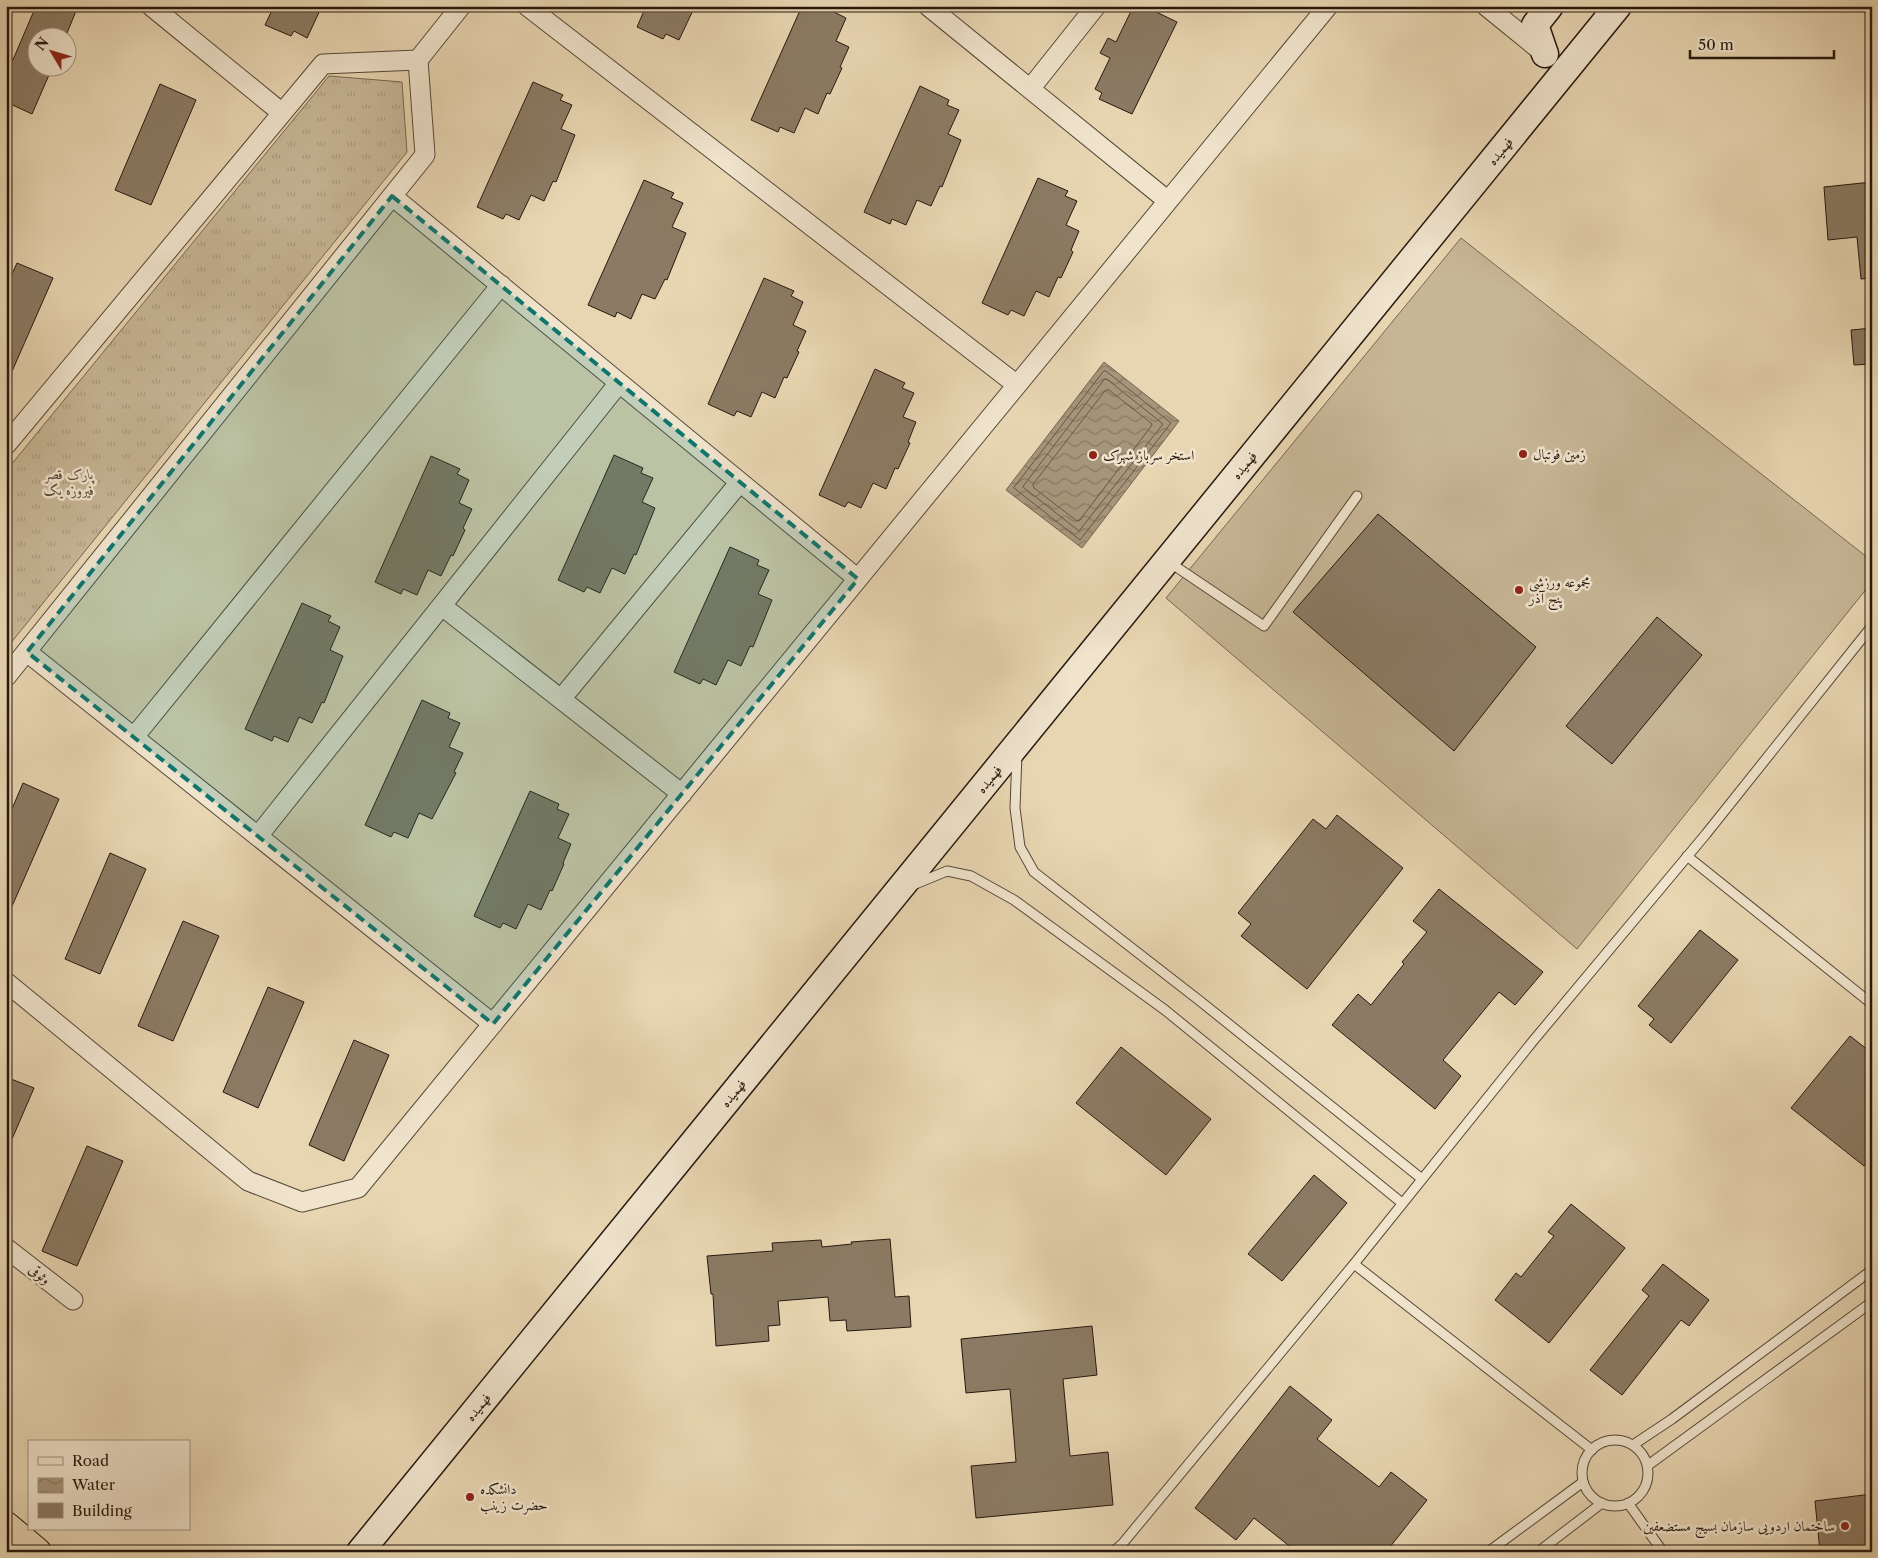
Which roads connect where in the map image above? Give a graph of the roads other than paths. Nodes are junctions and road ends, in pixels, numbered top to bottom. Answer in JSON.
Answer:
{"nodes":[{"id":1,"x":151,"y":6,"type":"edge"},
{"id":2,"x":461,"y":6,"type":"edge"},
{"id":3,"x":527,"y":6,"type":"edge"},
{"id":4,"x":928,"y":6,"type":"edge"},
{"id":5,"x":1096,"y":6,"type":"edge"},
{"id":6,"x":1328,"y":6,"type":"edge"},
{"id":7,"x":1486,"y":6,"type":"edge"},
{"id":8,"x":1550,"y":6,"type":"edge"},
{"id":9,"x":1618,"y":6,"type":"edge"},
{"id":10,"x":1865,"y":6,"type":"edge"},
{"id":11,"x":1872,"y":12,"type":"edge"},
{"id":12,"x":1545,"y":54,"type":"joint"},
{"id":13,"x":418,"y":60,"type":"junction"},
{"id":14,"x":1030,"y":89,"type":"junction"},
{"id":15,"x":282,"y":114,"type":"junction"},
{"id":16,"x":392,"y":196,"type":"junction"},
{"id":17,"x":1168,"y":201,"type":"junction"},
{"id":18,"x":500,"y":285,"type":"junction"},
{"id":19,"x":619,"y":383,"type":"junction"},
{"id":20,"x":1017,"y":385,"type":"junction"},
{"id":21,"x":9,"y":437,"type":"edge"},
{"id":22,"x":740,"y":482,"type":"junction"},
{"id":23,"x":1357,"y":496,"type":"dead end"},
{"id":24,"x":1167,"y":560,"type":"junction"},
{"id":25,"x":858,"y":579,"type":"junction"},
{"id":26,"x":442,"y":606,"type":"junction"},
{"id":27,"x":1872,"y":626,"type":"edge"},
{"id":28,"x":27,"y":652,"type":"junction"},
{"id":29,"x":6,"y":677,"type":"edge"},
{"id":30,"x":562,"y":699,"type":"junction"},
{"id":31,"x":134,"y":737,"type":"junction"},
{"id":32,"x":1018,"y":743,"type":"junction"},
{"id":33,"x":682,"y":794,"type":"junction"},
{"id":34,"x":258,"y":836,"type":"junction"},
{"id":35,"x":1688,"y":856,"type":"junction"},
{"id":36,"x":897,"y":892,"type":"junction"},
{"id":37,"x":6,"y":982,"type":"edge"},
{"id":38,"x":1872,"y":1004,"type":"edge"},
{"id":39,"x":494,"y":1024,"type":"junction"},
{"id":40,"x":1422,"y":1179,"type":"junction"},
{"id":41,"x":1402,"y":1203,"type":"junction"},
{"id":42,"x":6,"y":1248,"type":"edge"},
{"id":43,"x":1354,"y":1264,"type":"junction"},
{"id":44,"x":1872,"y":1270,"type":"edge"},
{"id":45,"x":73,"y":1300,"type":"dead end"},
{"id":46,"x":1872,"y":1302,"type":"edge"},
{"id":47,"x":1633,"y":1446,"type":"junction"},
{"id":48,"x":1592,"y":1450,"type":"junction"},
{"id":49,"x":1647,"y":1466,"type":"junction"},
{"id":50,"x":1583,"y":1482,"type":"junction"},
{"id":51,"x":1628,"y":1503,"type":"junction"},
{"id":52,"x":1602,"y":1504,"type":"junction"},
{"id":53,"x":6,"y":1526,"type":"edge"},
{"id":54,"x":37,"y":1552,"type":"edge"},
{"id":55,"x":360,"y":1552,"type":"edge"},
{"id":56,"x":1113,"y":1552,"type":"edge"},
{"id":57,"x":1488,"y":1552,"type":"edge"},
{"id":58,"x":1538,"y":1552,"type":"edge"},
{"id":59,"x":1663,"y":1552,"type":"edge"}],
"edges":[{"from":1,"to":15,"type":"street"},
{"from":2,"to":13,"type":"street"},
{"from":3,"to":20,"type":"street"},
{"from":4,"to":14,"type":"street"},
{"from":5,"to":14,"type":"street"},
{"from":6,"to":17,"type":"street"},
{"from":7,"to":12,"type":"street"},
{"from":8,"to":12,"type":"main road"},
{"from":9,"to":24,"type":"main road","name":"فهمیده"},
{"from":10,"to":11,"type":"lane"},
{"from":13,"to":15,"type":"street"},
{"from":13,"to":16,"type":"street"},
{"from":14,"to":17,"type":"street"},
{"from":15,"to":21,"type":"street"},
{"from":16,"to":18,"type":"street"},
{"from":16,"to":28,"type":"street"},
{"from":17,"to":20,"type":"street"},
{"from":18,"to":19,"type":"street"},
{"from":18,"to":31,"type":"street"},
{"from":19,"to":22,"type":"street"},
{"from":19,"to":26,"type":"street"},
{"from":20,"to":25,"type":"street"},
{"from":22,"to":25,"type":"street"},
{"from":22,"to":30,"type":"street"},
{"from":23,"to":24,"type":"lane"},
{"from":24,"to":32,"type":"main road","name":"فهمیده"},
{"from":25,"to":33,"type":"street"},
{"from":26,"to":30,"type":"street"},
{"from":26,"to":34,"type":"street"},
{"from":27,"to":35,"type":"lane"},
{"from":28,"to":29,"type":"street"},
{"from":28,"to":31,"type":"street"},
{"from":30,"to":33,"type":"street"},
{"from":31,"to":34,"type":"street"},
{"from":32,"to":36,"type":"main road","name":"فهمیده"},
{"from":32,"to":40,"type":"lane"},
{"from":33,"to":39,"type":"street"},
{"from":34,"to":39,"type":"street"},
{"from":35,"to":38,"type":"lane"},
{"from":35,"to":40,"type":"lane"},
{"from":36,"to":41,"type":"lane"},
{"from":36,"to":55,"type":"main road","name":"فهمیده"},
{"from":37,"to":39,"type":"street"},
{"from":40,"to":41,"type":"lane"},
{"from":41,"to":43,"type":"lane"},
{"from":42,"to":45,"type":"street","name":"وثوقی"},
{"from":43,"to":48,"type":"lane"},
{"from":43,"to":56,"type":"lane"},
{"from":44,"to":47,"type":"lane"},
{"from":46,"to":49,"type":"lane"},
{"from":47,"to":48,"type":"lane"},
{"from":47,"to":49,"type":"lane"},
{"from":48,"to":50,"type":"lane"},
{"from":49,"to":51,"type":"lane"},
{"from":50,"to":52,"type":"lane"},
{"from":50,"to":57,"type":"lane"},
{"from":51,"to":52,"type":"lane"},
{"from":51,"to":59,"type":"lane"},
{"from":52,"to":58,"type":"lane"},
{"from":53,"to":54,"type":"highway"}]}
